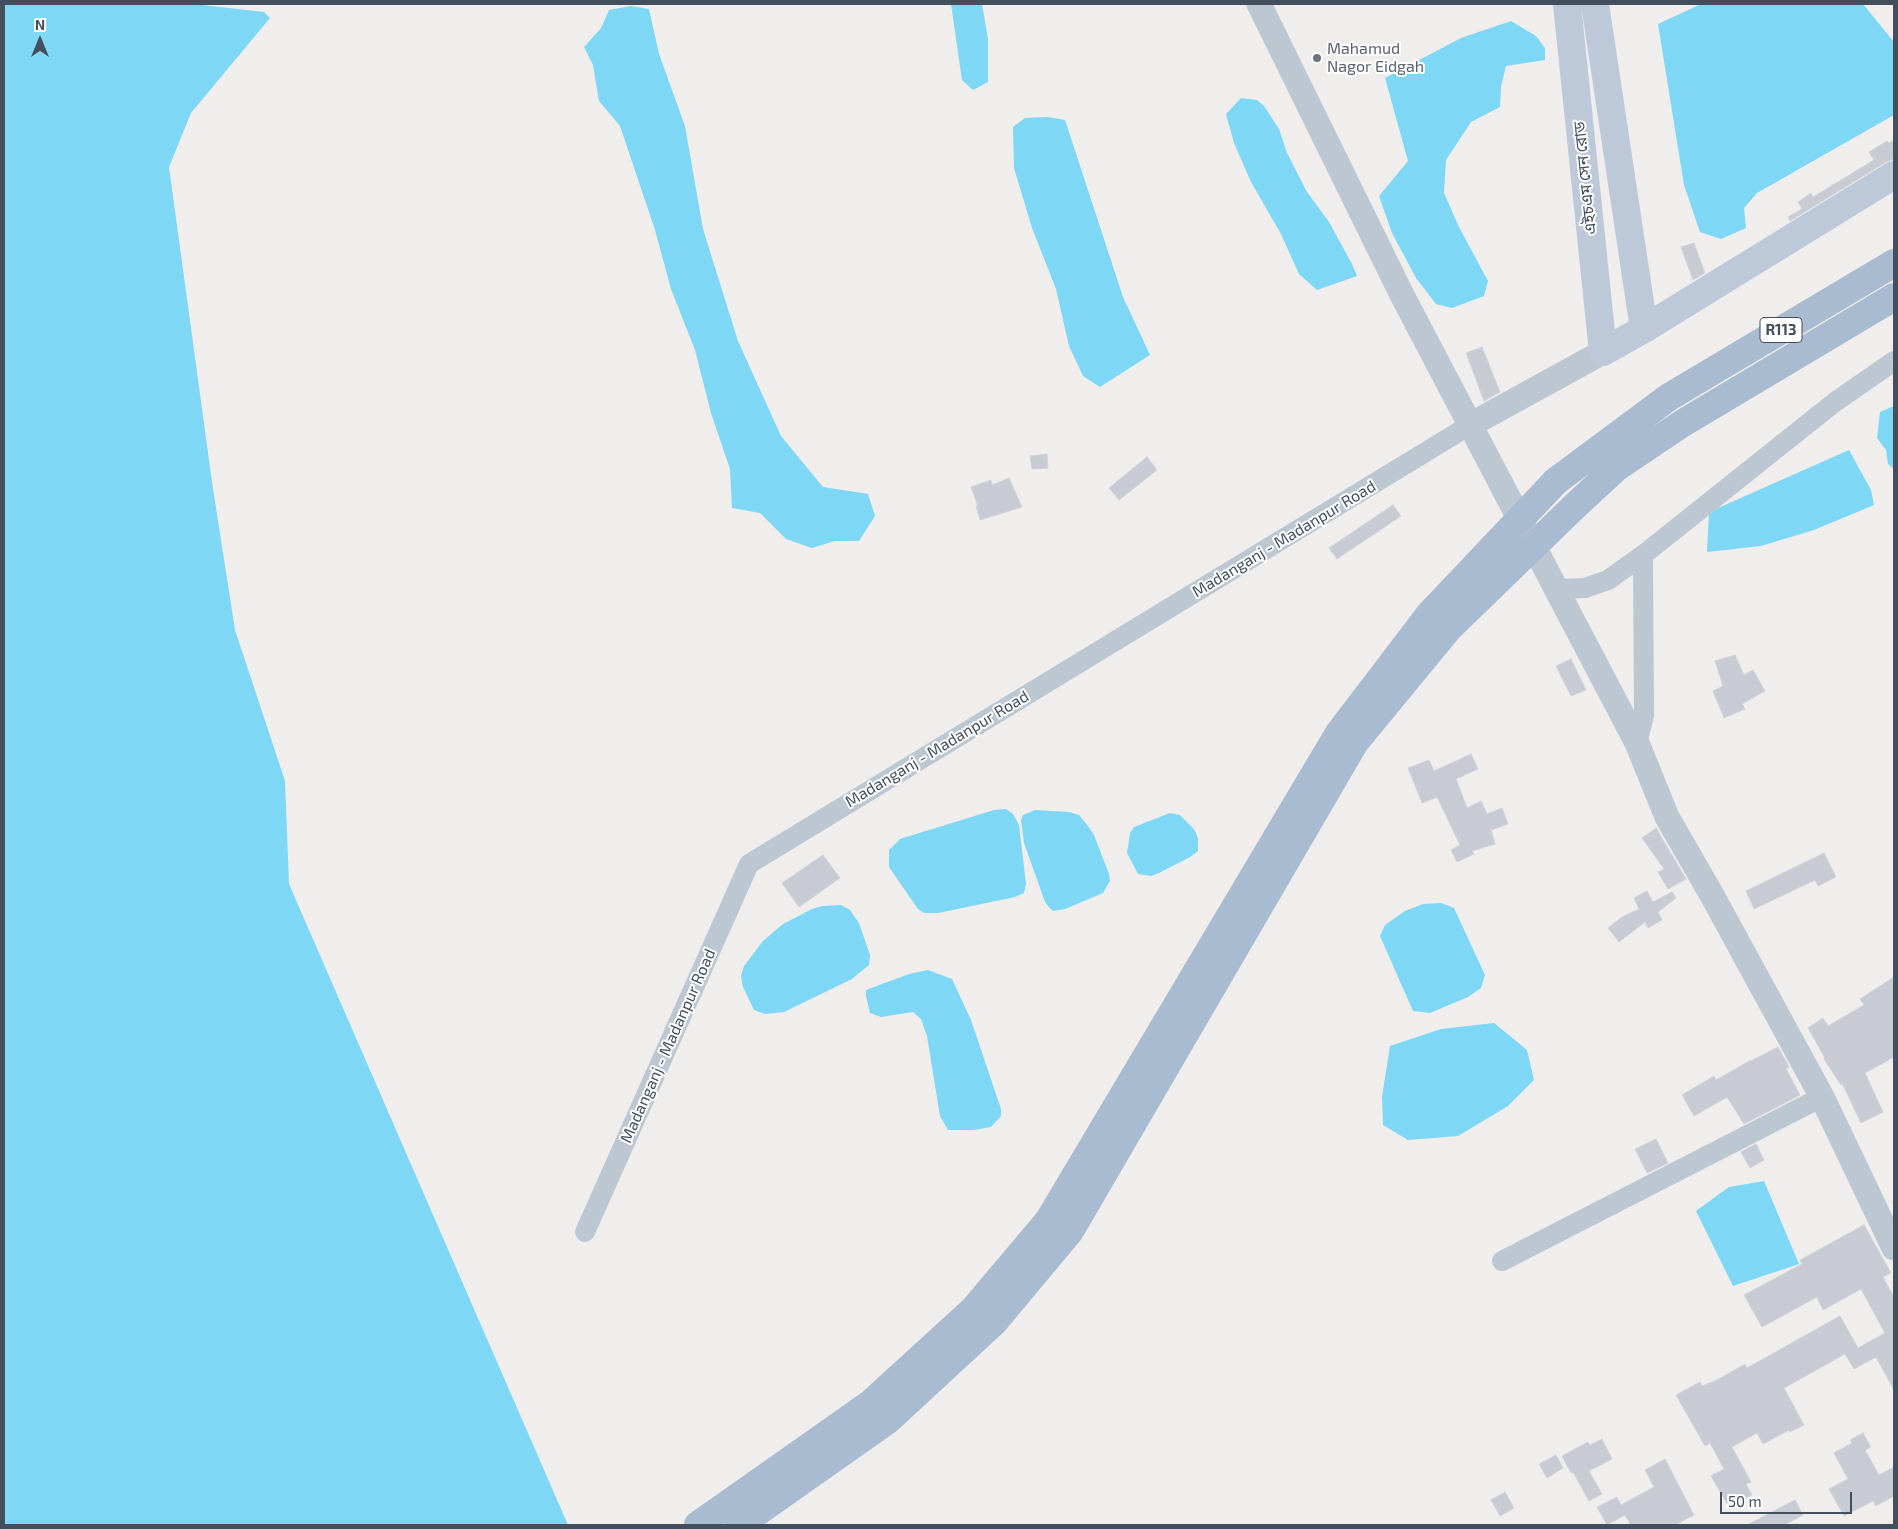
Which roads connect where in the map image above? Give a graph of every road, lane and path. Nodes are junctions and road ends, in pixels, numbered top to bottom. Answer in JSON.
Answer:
{"nodes":[{"id":1,"x":1258,"y":4,"type":"edge"},
{"id":2,"x":1567,"y":4,"type":"edge"},
{"id":3,"x":1596,"y":4,"type":"edge"},
{"id":4,"x":1894,"y":175,"type":"edge"},
{"id":5,"x":1894,"y":263,"type":"edge"},
{"id":6,"x":1894,"y":297,"type":"edge"},
{"id":7,"x":1644,"y":329,"type":"junction"},
{"id":8,"x":1602,"y":352,"type":"junction"},
{"id":9,"x":1894,"y":360,"type":"edge"},
{"id":10,"x":1470,"y":425,"type":"junction"},
{"id":11,"x":1643,"y":555,"type":"junction"},
{"id":12,"x":1558,"y":590,"type":"junction"},
{"id":13,"x":1637,"y":743,"type":"junction"},
{"id":14,"x":1822,"y":1096,"type":"junction"},
{"id":15,"x":584,"y":1232,"type":"dead end"},
{"id":16,"x":1894,"y":1248,"type":"edge"},
{"id":17,"x":1502,"y":1261,"type":"dead end"},
{"id":18,"x":698,"y":1525,"type":"edge"},
{"id":19,"x":739,"y":1525,"type":"edge"}],
"edges":[{"from":1,"to":10,"type":"street"},
{"from":2,"to":8,"type":"main road","name":"এইচএম সেন রোড"},
{"from":3,"to":7,"type":"main road","name":"এইচএম সেন রোড"},
{"from":4,"to":7,"type":"main road"},
{"from":5,"to":18,"type":"main road","number":"R113","bridge":true},
{"from":6,"to":19,"type":"main road","number":"R113","bridge":true},
{"from":7,"to":8,"type":"main road"},
{"from":8,"to":10,"type":"street"},
{"from":9,"to":11,"type":"street"},
{"from":10,"to":12,"type":"street"},
{"from":10,"to":15,"type":"street","name":"Madanganj - Madanpur Road"},
{"from":11,"to":12,"type":"street"},
{"from":11,"to":13,"type":"street"},
{"from":12,"to":13,"type":"street"},
{"from":13,"to":14,"type":"street"},
{"from":14,"to":16,"type":"street"},
{"from":14,"to":17,"type":"street"}]}
